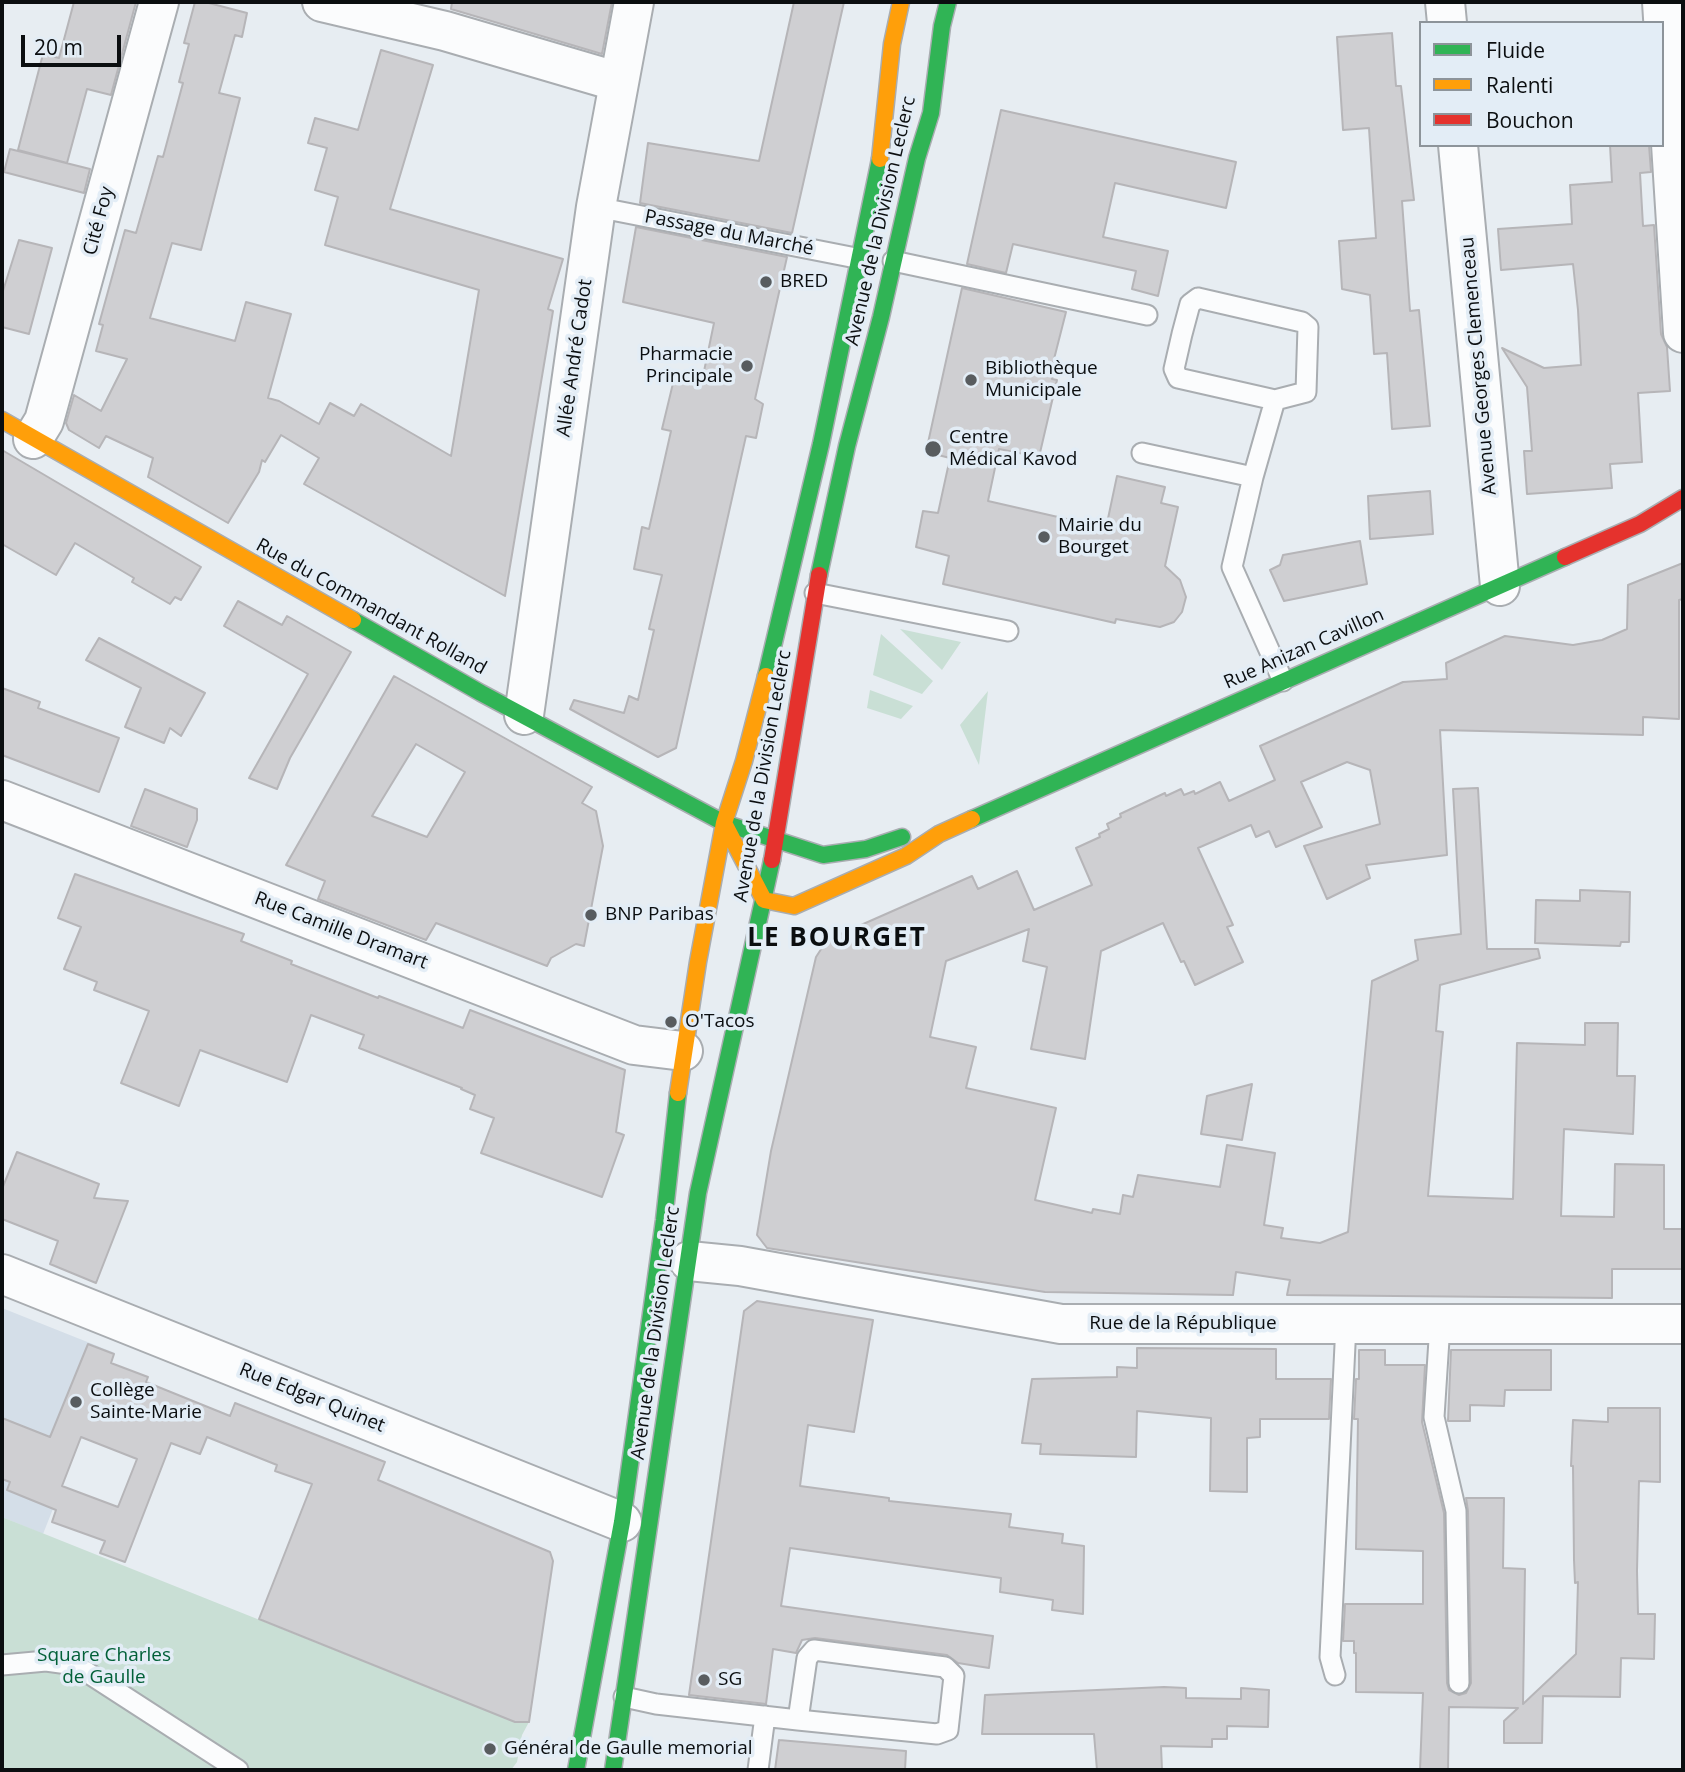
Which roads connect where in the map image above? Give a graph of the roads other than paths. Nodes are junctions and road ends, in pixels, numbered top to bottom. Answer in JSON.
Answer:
{"nodes":[{"id":1,"x":159,"y":2,"type":"edge"},
{"id":2,"x":322,"y":2,"type":"edge"},
{"id":3,"x":634,"y":2,"type":"edge"},
{"id":4,"x":901,"y":2,"type":"edge"},
{"id":5,"x":948,"y":2,"type":"edge"},
{"id":6,"x":1445,"y":2,"type":"edge"},
{"id":7,"x":1662,"y":2,"type":"edge"},
{"id":8,"x":1447,"y":21,"type":"edge"},
{"id":9,"x":1663,"y":21,"type":"edge"},
{"id":10,"x":1664,"y":34,"type":"edge"},
{"id":11,"x":619,"y":82,"type":"junction"},
{"id":12,"x":1458,"y":147,"type":"edge"},
{"id":13,"x":596,"y":207,"type":"junction"},
{"id":14,"x":861,"y":259,"type":"junction"},
{"id":15,"x":893,"y":261,"type":"junction"},
{"id":16,"x":1147,"y":315,"type":"dead end"},
{"id":17,"x":1683,"y":333,"type":"edge"},
{"id":18,"x":1275,"y":400,"type":"junction"},
{"id":19,"x":17,"y":430,"type":"edge"},
{"id":20,"x":1142,"y":453,"type":"dead end"},
{"id":21,"x":1253,"y":477,"type":"junction"},
{"id":22,"x":1683,"y":498,"type":"edge"},
{"id":23,"x":1500,"y":586,"type":"junction"},
{"id":24,"x":815,"y":593,"type":"junction"},
{"id":25,"x":1008,"y":631,"type":"dead end"},
{"id":26,"x":1283,"y":681,"type":"junction"},
{"id":27,"x":524,"y":715,"type":"junction"},
{"id":28,"x":2,"y":800,"type":"edge"},
{"id":29,"x":724,"y":823,"type":"junction"},
{"id":30,"x":939,"y":834,"type":"junction"},
{"id":31,"x":777,"y":839,"type":"junction"},
{"id":32,"x":764,"y":900,"type":"junction"},
{"id":33,"x":683,"y":1051,"type":"junction"},
{"id":34,"x":689,"y":1261,"type":"junction"},
{"id":35,"x":2,"y":1274,"type":"edge"},
{"id":36,"x":1346,"y":1324,"type":"junction"},
{"id":37,"x":1440,"y":1324,"type":"junction"},
{"id":38,"x":1683,"y":1324,"type":"edge"},
{"id":39,"x":622,"y":1522,"type":"junction"},
{"id":40,"x":2,"y":1665,"type":"edge"},
{"id":41,"x":1335,"y":1675,"type":"dead end"},
{"id":42,"x":1459,"y":1682,"type":"dead end"},
{"id":43,"x":624,"y":1697,"type":"junction"},
{"id":44,"x":765,"y":1716,"type":"junction"},
{"id":45,"x":798,"y":1720,"type":"junction"},
{"id":46,"x":238,"y":1770,"type":"edge"},
{"id":47,"x":576,"y":1770,"type":"edge"},
{"id":48,"x":613,"y":1770,"type":"edge"},
{"id":49,"x":758,"y":1770,"type":"edge"}],
"edges":[{"from":1,"to":19,"type":"street","name":"Cité Foy"},
{"from":2,"to":11,"type":"street"},
{"from":3,"to":11,"type":"street","name":"Allée André Cadot"},
{"from":4,"to":14,"type":"main road","name":"Avenue de la Division Leclerc"},
{"from":5,"to":15,"type":"main road","name":"Avenue de la Division Leclerc"},
{"from":6,"to":8,"type":"street"},
{"from":7,"to":9,"type":"street"},
{"from":10,"to":17,"type":"street"},
{"from":11,"to":13,"type":"street","name":"Allée André Cadot"},
{"from":12,"to":23,"type":"street","name":"Avenue Georges Clemenceau"},
{"from":13,"to":14,"type":"lane","name":"Passage du Marché"},
{"from":13,"to":27,"type":"street","name":"Allée André Cadot"},
{"from":14,"to":29,"type":"main road","name":"Avenue de la Division Leclerc"},
{"from":15,"to":16,"type":"lane"},
{"from":15,"to":24,"type":"main road","name":"Avenue de la Division Leclerc"},
{"from":18,"to":18,"type":"lane"},
{"from":18,"to":21,"type":"lane"},
{"from":19,"to":27,"type":"main road","name":"Rue du Commandant Rolland"},
{"from":20,"to":21,"type":"lane"},
{"from":21,"to":26,"type":"lane"},
{"from":22,"to":23,"type":"main road","name":"Rue Anizan Cavillon"},
{"from":23,"to":26,"type":"main road","name":"Rue Anizan Cavillon"},
{"from":24,"to":25,"type":"lane"},
{"from":24,"to":31,"type":"main road","name":"Avenue de la Division Leclerc"},
{"from":26,"to":30,"type":"main road","name":"Rue Anizan Cavillon"},
{"from":27,"to":29,"type":"main road","name":"Rue du Commandant Rolland"},
{"from":28,"to":33,"type":"street","name":"Rue Camille Dramart"},
{"from":29,"to":31,"type":"main road","name":"Rue du Commandant Rolland"},
{"from":29,"to":32,"type":"main road"},
{"from":29,"to":33,"type":"main road","name":"Avenue de la Division Leclerc"},
{"from":30,"to":31,"type":"main road","name":"Rue Anizan Cavillon"},
{"from":30,"to":32,"type":"main road","name":"Rue Anizan Cavillon"},
{"from":31,"to":32,"type":"main road","name":"Avenue de la Division Leclerc"},
{"from":32,"to":34,"type":"main road","name":"Avenue de la Division Leclerc"},
{"from":33,"to":39,"type":"main road","name":"Avenue de la Division Leclerc"},
{"from":34,"to":36,"type":"street","name":"Rue de la République"},
{"from":34,"to":43,"type":"main road","name":"Avenue de la Division Leclerc"},
{"from":35,"to":39,"type":"street","name":"Rue Edgar Quinet"},
{"from":36,"to":37,"type":"street","name":"Rue de la République"},
{"from":36,"to":41,"type":"lane"},
{"from":37,"to":38,"type":"street","name":"Rue de la République"},
{"from":37,"to":42,"type":"lane"},
{"from":39,"to":47,"type":"main road","name":"Avenue de la Division Leclerc"},
{"from":40,"to":46,"type":"lane"},
{"from":43,"to":44,"type":"lane"},
{"from":43,"to":48,"type":"main road","name":"Avenue de la Division Leclerc"},
{"from":44,"to":45,"type":"lane"},
{"from":44,"to":49,"type":"lane"},
{"from":45,"to":45,"type":"lane"}]}
